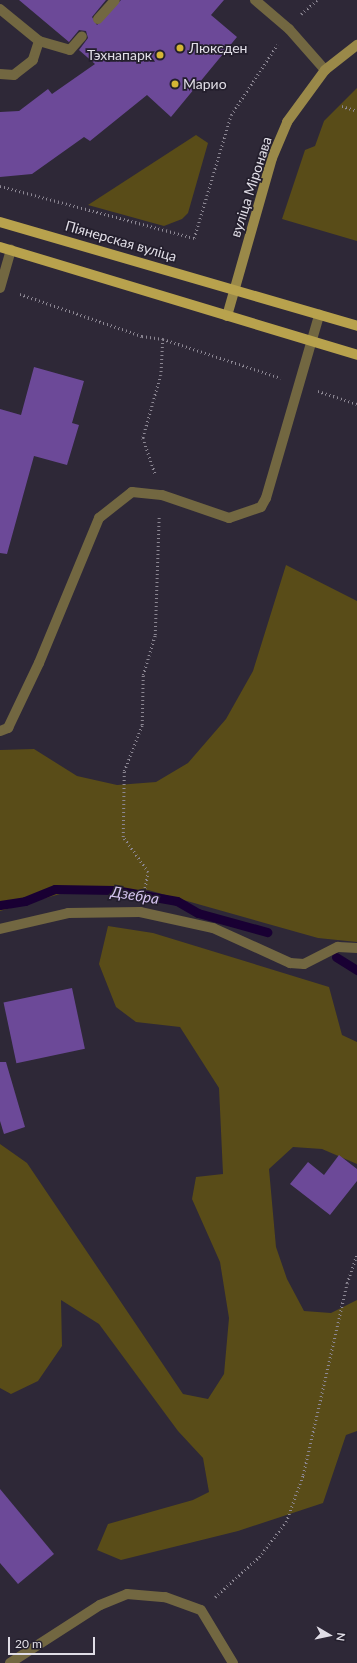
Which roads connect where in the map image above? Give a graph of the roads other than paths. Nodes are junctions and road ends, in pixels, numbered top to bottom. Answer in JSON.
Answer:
{"nodes":[{"id":1,"x":114,"y":0,"type":"edge"},
{"id":2,"x":256,"y":0,"type":"edge"},
{"id":3,"x":0,"y":9,"type":"edge"},
{"id":4,"x":98,"y":19,"type":"dead end"},
{"id":5,"x":82,"y":36,"type":"dead end"},
{"id":6,"x":39,"y":41,"type":"junction"},
{"id":7,"x":357,"y":45,"type":"edge"},
{"id":8,"x":325,"y":70,"type":"junction"},
{"id":9,"x":0,"y":74,"type":"edge"},
{"id":10,"x":0,"y":222,"type":"edge"},
{"id":11,"x":0,"y":247,"type":"edge"},
{"id":12,"x":11,"y":250,"type":"junction"},
{"id":13,"x":235,"y":287,"type":"junction"},
{"id":14,"x":0,"y":288,"type":"edge"},
{"id":15,"x":319,"y":315,"type":"junction"},
{"id":16,"x":227,"y":316,"type":"junction"},
{"id":17,"x":357,"y":326,"type":"edge"},
{"id":18,"x":312,"y":341,"type":"junction"},
{"id":19,"x":357,"y":355,"type":"edge"},
{"id":20,"x":0,"y":731,"type":"edge"},
{"id":21,"x":0,"y":929,"type":"edge"},
{"id":22,"x":357,"y":948,"type":"edge"},
{"id":23,"x":10,"y":1663,"type":"edge"},
{"id":24,"x":233,"y":1663,"type":"edge"}],
"edges":[{"from":1,"to":4,"type":"street"},
{"from":2,"to":8,"type":"street"},
{"from":3,"to":6,"type":"street"},
{"from":5,"to":6,"type":"street"},
{"from":6,"to":9,"type":"street"},
{"from":7,"to":8,"type":"street","name":"вуліца Міронава"},
{"from":8,"to":13,"type":"street","name":"вуліца Міронава"},
{"from":10,"to":13,"type":"main road","name":"Піянерская вуліца"},
{"from":11,"to":12,"type":"main road"},
{"from":12,"to":14,"type":"street"},
{"from":12,"to":16,"type":"main road"},
{"from":13,"to":15,"type":"main road","name":"Піянерская вуліца"},
{"from":13,"to":16,"type":"street","name":"вуліца Міронава"},
{"from":15,"to":17,"type":"main road","name":"Піянерская вуліца"},
{"from":15,"to":18,"type":"street"},
{"from":16,"to":18,"type":"main road"},
{"from":18,"to":19,"type":"main road"},
{"from":18,"to":20,"type":"street"},
{"from":21,"to":22,"type":"street"},
{"from":23,"to":24,"type":"street"}]}
